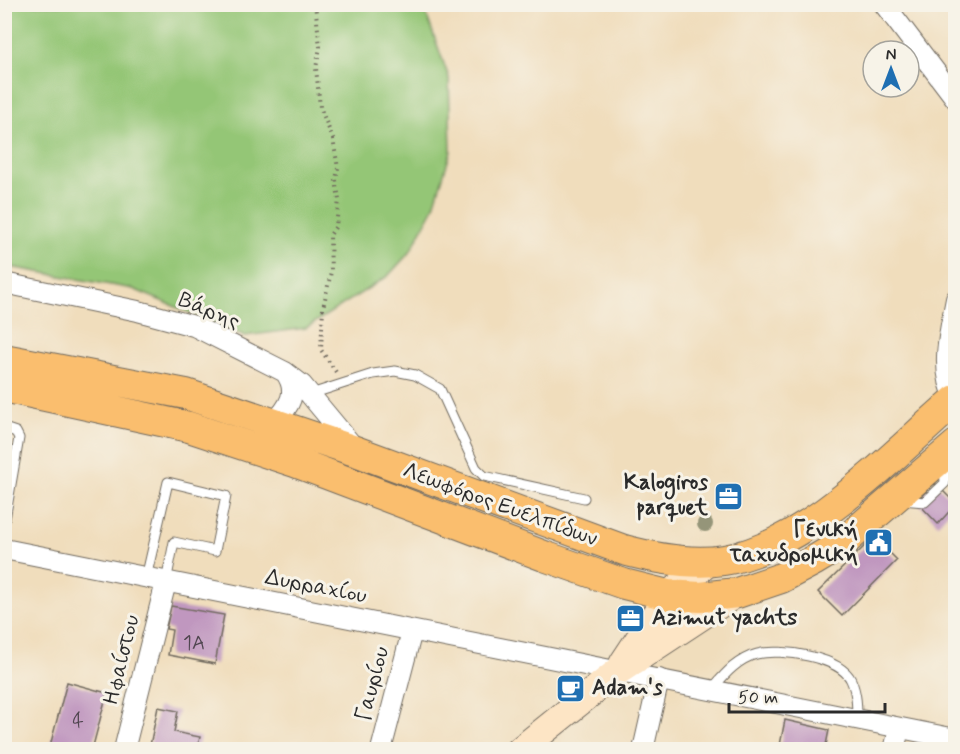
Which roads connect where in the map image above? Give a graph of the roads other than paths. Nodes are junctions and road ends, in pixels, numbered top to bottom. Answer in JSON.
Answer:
{"nodes":[{"id":1,"x":884,"y":4,"type":"edge"},
{"id":2,"x":956,"y":99,"type":"edge"},
{"id":3,"x":4,"y":283,"type":"edge"},
{"id":4,"x":956,"y":299,"type":"edge"},
{"id":5,"x":954,"y":319,"type":"edge"},
{"id":6,"x":4,"y":359,"type":"edge"},
{"id":7,"x":285,"y":372,"type":"junction"},
{"id":8,"x":4,"y":387,"type":"edge"},
{"id":9,"x":311,"y":394,"type":"junction"},
{"id":10,"x":956,"y":399,"type":"edge"},
{"id":11,"x":274,"y":423,"type":"junction"},
{"id":12,"x":4,"y":428,"type":"edge"},
{"id":13,"x":949,"y":450,"type":"edge"},
{"id":14,"x":358,"y":452,"type":"junction"},
{"id":15,"x":584,"y":498,"type":"dead end"},
{"id":16,"x":4,"y":525,"type":"edge"},
{"id":17,"x":4,"y":549,"type":"edge"},
{"id":18,"x":710,"y":561,"type":"junction"},
{"id":19,"x":146,"y":578,"type":"junction"},
{"id":20,"x":166,"y":582,"type":"junction"},
{"id":21,"x":737,"y":593,"type":"junction"},
{"id":22,"x":668,"y":596,"type":"junction"},
{"id":23,"x":412,"y":631,"type":"junction"},
{"id":24,"x":617,"y":672,"type":"junction"},
{"id":25,"x":659,"y":679,"type":"junction"},
{"id":26,"x":710,"y":690,"type":"junction"},
{"id":27,"x":857,"y":721,"type":"junction"},
{"id":28,"x":899,"y":729,"type":"junction"},
{"id":29,"x":956,"y":739,"type":"edge"},
{"id":30,"x":124,"y":750,"type":"edge"},
{"id":31,"x":381,"y":750,"type":"edge"},
{"id":32,"x":520,"y":750,"type":"edge"},
{"id":33,"x":642,"y":750,"type":"edge"},
{"id":34,"x":894,"y":750,"type":"edge"}],
"edges":[{"from":1,"to":2,"type":"street"},
{"from":3,"to":7,"type":"street","name":"Βάρης"},
{"from":4,"to":5,"type":"street"},
{"from":5,"to":10,"type":"street"},
{"from":6,"to":11,"type":"main road","name":"Λεωφόρος Ευελπίδων"},
{"from":7,"to":9,"type":"street","name":"Βάρης"},
{"from":7,"to":11,"type":"street"},
{"from":8,"to":22,"type":"main road","name":"Λεωφόρος Ευελπίδων"},
{"from":9,"to":14,"type":"street","name":"Βάρης"},
{"from":9,"to":15,"type":"lane"},
{"from":10,"to":18,"type":"main road","name":"Λεωφόρος Ευελπίδων"},
{"from":11,"to":14,"type":"main road","name":"Λεωφόρος Ευελπίδων"},
{"from":12,"to":16,"type":"lane"},
{"from":13,"to":21,"type":"main road","name":"Λεωφόρος Ευελπίδων"},
{"from":14,"to":18,"type":"main road","name":"Λεωφόρος Ευελπίδων"},
{"from":17,"to":19,"type":"street","name":"Δυρραχίου"},
{"from":18,"to":22,"type":"main road"},
{"from":19,"to":20,"type":"street","name":"Δυρραχίου"},
{"from":19,"to":20,"type":"lane"},
{"from":20,"to":23,"type":"street","name":"Δυρραχίου"},
{"from":20,"to":30,"type":"street","name":"Ηφαίστου"},
{"from":21,"to":22,"type":"main road","name":"Λεωφόρος Ευελπίδων"},
{"from":21,"to":24,"type":"main road"},
{"from":22,"to":24,"type":"main road"},
{"from":23,"to":24,"type":"street","name":"Δυρραχίου"},
{"from":23,"to":31,"type":"street","name":"Γαυρίου"},
{"from":24,"to":25,"type":"street","name":"Δυρραχίου"},
{"from":24,"to":32,"type":"main road"},
{"from":25,"to":26,"type":"street","name":"Δυρραχίου"},
{"from":25,"to":33,"type":"street"},
{"from":26,"to":27,"type":"street","name":"Δυρραχίου"},
{"from":26,"to":27,"type":"lane"},
{"from":27,"to":28,"type":"street","name":"Δυρραχίου"},
{"from":28,"to":29,"type":"street","name":"Δυρραχίου"},
{"from":28,"to":34,"type":"street"}]}
